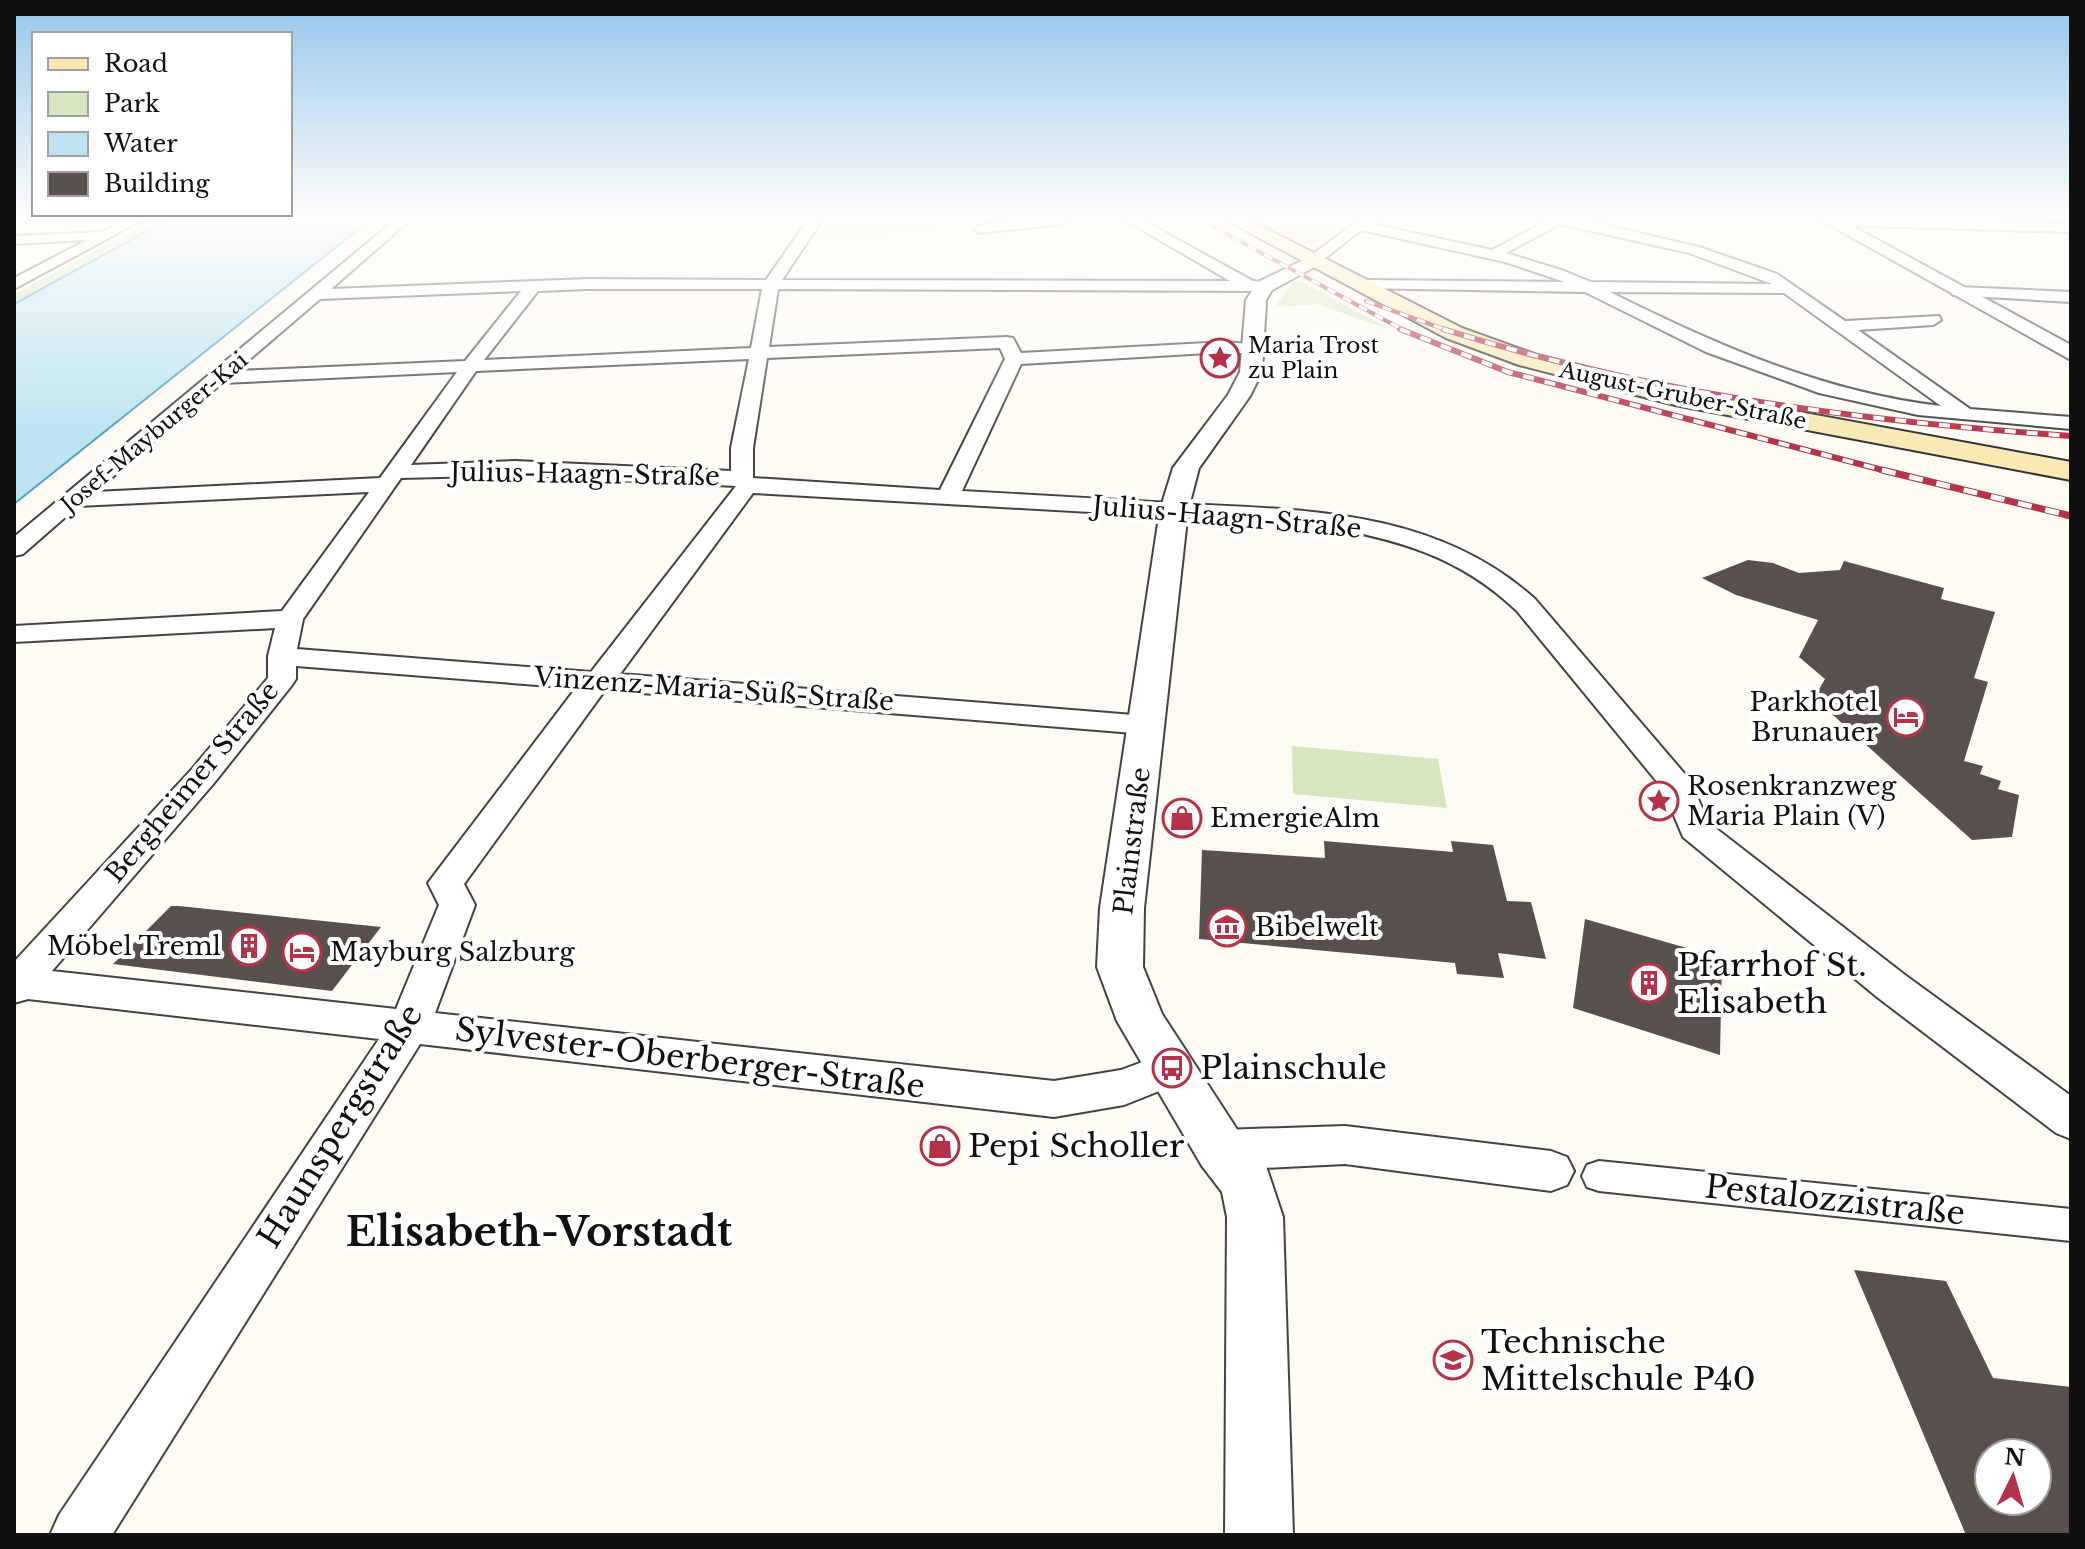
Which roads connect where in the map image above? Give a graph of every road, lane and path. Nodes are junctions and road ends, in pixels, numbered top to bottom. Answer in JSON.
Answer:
{"nodes":[{"id":1,"x":366,"y":292,"type":"edge"},
{"id":2,"x":528,"y":292,"type":"edge"},
{"id":3,"x":769,"y":292,"type":"edge"},
{"id":4,"x":1263,"y":292,"type":"edge"},
{"id":5,"x":1376,"y":292,"type":"edge"},
{"id":6,"x":1597,"y":292,"type":"edge"},
{"id":7,"x":1791,"y":292,"type":"edge"},
{"id":8,"x":1959,"y":292,"type":"edge"},
{"id":9,"x":1965,"y":292,"type":"edge"},
{"id":10,"x":320,"y":294,"type":"joint"},
{"id":11,"x":2071,"y":297,"type":"edge"},
{"id":12,"x":1933,"y":320,"type":"dead end"},
{"id":13,"x":1841,"y":326,"type":"junction"},
{"id":14,"x":1255,"y":349,"type":"junction"},
{"id":15,"x":758,"y":352,"type":"junction"},
{"id":16,"x":2071,"y":354,"type":"edge"},
{"id":17,"x":1014,"y":359,"type":"junction"},
{"id":18,"x":471,"y":365,"type":"junction"},
{"id":19,"x":221,"y":377,"type":"junction"},
{"id":20,"x":1965,"y":414,"type":"junction"},
{"id":21,"x":2071,"y":423,"type":"edge"},
{"id":22,"x":2071,"y":471,"type":"edge"},
{"id":23,"x":390,"y":478,"type":"junction"},
{"id":24,"x":744,"y":482,"type":"junction"},
{"id":25,"x":948,"y":497,"type":"junction"},
{"id":26,"x":63,"y":500,"type":"junction"},
{"id":27,"x":1174,"y":510,"type":"junction"},
{"id":28,"x":14,"y":549,"type":"edge"},
{"id":29,"x":290,"y":619,"type":"junction"},
{"id":30,"x":14,"y":634,"type":"edge"},
{"id":31,"x":282,"y":656,"type":"junction"},
{"id":32,"x":599,"y":680,"type":"junction"},
{"id":33,"x":1146,"y":725,"type":"junction"},
{"id":34,"x":15,"y":984,"type":"edge"},
{"id":35,"x":410,"y":1025,"type":"junction"},
{"id":36,"x":1172,"y":1068,"type":"junction"},
{"id":37,"x":2071,"y":1120,"type":"edge"},
{"id":38,"x":1221,"y":1150,"type":"junction"},
{"id":39,"x":1551,"y":1171,"type":"dead end"},
{"id":40,"x":1599,"y":1176,"type":"dead end"},
{"id":41,"x":2071,"y":1225,"type":"edge"},
{"id":42,"x":79,"y":1535,"type":"edge"},
{"id":43,"x":1259,"y":1535,"type":"edge"}],
"edges":[{"from":1,"to":10,"type":"street"},
{"from":2,"to":18,"type":"street","name":"Bergheimer Straße"},
{"from":3,"to":15,"type":"street"},
{"from":4,"to":14,"type":"street","name":"Plainstraße"},
{"from":5,"to":22,"type":"main road","name":"August-Gruber-Straße"},
{"from":6,"to":20,"type":"street"},
{"from":7,"to":13,"type":"street"},
{"from":8,"to":16,"type":"street"},
{"from":9,"to":11,"type":"street"},
{"from":10,"to":19,"type":"street","name":"Josef-Mayburger-Kai"},
{"from":12,"to":13,"type":"street"},
{"from":13,"to":20,"type":"street"},
{"from":14,"to":17,"type":"street"},
{"from":14,"to":27,"type":"street","name":"Plainstraße"},
{"from":15,"to":17,"type":"street"},
{"from":15,"to":18,"type":"street"},
{"from":15,"to":24,"type":"street"},
{"from":17,"to":25,"type":"street"},
{"from":18,"to":19,"type":"street"},
{"from":18,"to":23,"type":"street","name":"Bergheimer Straße"},
{"from":19,"to":26,"type":"street","name":"Josef-Mayburger-Kai"},
{"from":20,"to":21,"type":"street"},
{"from":23,"to":24,"type":"street","name":"Julius-Haagn-Straße"},
{"from":23,"to":26,"type":"street","name":"Julius-Haagn-Straße"},
{"from":23,"to":29,"type":"street","name":"Bergheimer Straße"},
{"from":24,"to":25,"type":"street","name":"Julius-Haagn-Straße"},
{"from":24,"to":32,"type":"street","name":"Haunspergstraße"},
{"from":25,"to":27,"type":"street","name":"Julius-Haagn-Straße"},
{"from":26,"to":28,"type":"street","name":"Josef-Mayburger-Kai"},
{"from":27,"to":33,"type":"street","name":"Plainstraße"},
{"from":27,"to":37,"type":"street","name":"Julius-Haagn-Straße"},
{"from":29,"to":30,"type":"street"},
{"from":29,"to":31,"type":"street","name":"Bergheimer Straße"},
{"from":31,"to":32,"type":"street","name":"Vinzenz-Maria-Süß-Straße"},
{"from":31,"to":34,"type":"street","name":"Bergheimer Straße"},
{"from":32,"to":33,"type":"street","name":"Vinzenz-Maria-Süß-Straße"},
{"from":32,"to":35,"type":"street","name":"Haunspergstraße"},
{"from":33,"to":36,"type":"street","name":"Plainstraße"},
{"from":34,"to":35,"type":"street","name":"Sylvester-Oberberger-Straße"},
{"from":35,"to":36,"type":"street","name":"Sylvester-Oberberger-Straße"},
{"from":35,"to":42,"type":"street","name":"Haunspergstraße"},
{"from":36,"to":38,"type":"street","name":"Plainstraße"},
{"from":38,"to":39,"type":"street"},
{"from":38,"to":43,"type":"street","name":"Plainstraße"},
{"from":40,"to":41,"type":"street","name":"Pestalozzistraße"}]}
